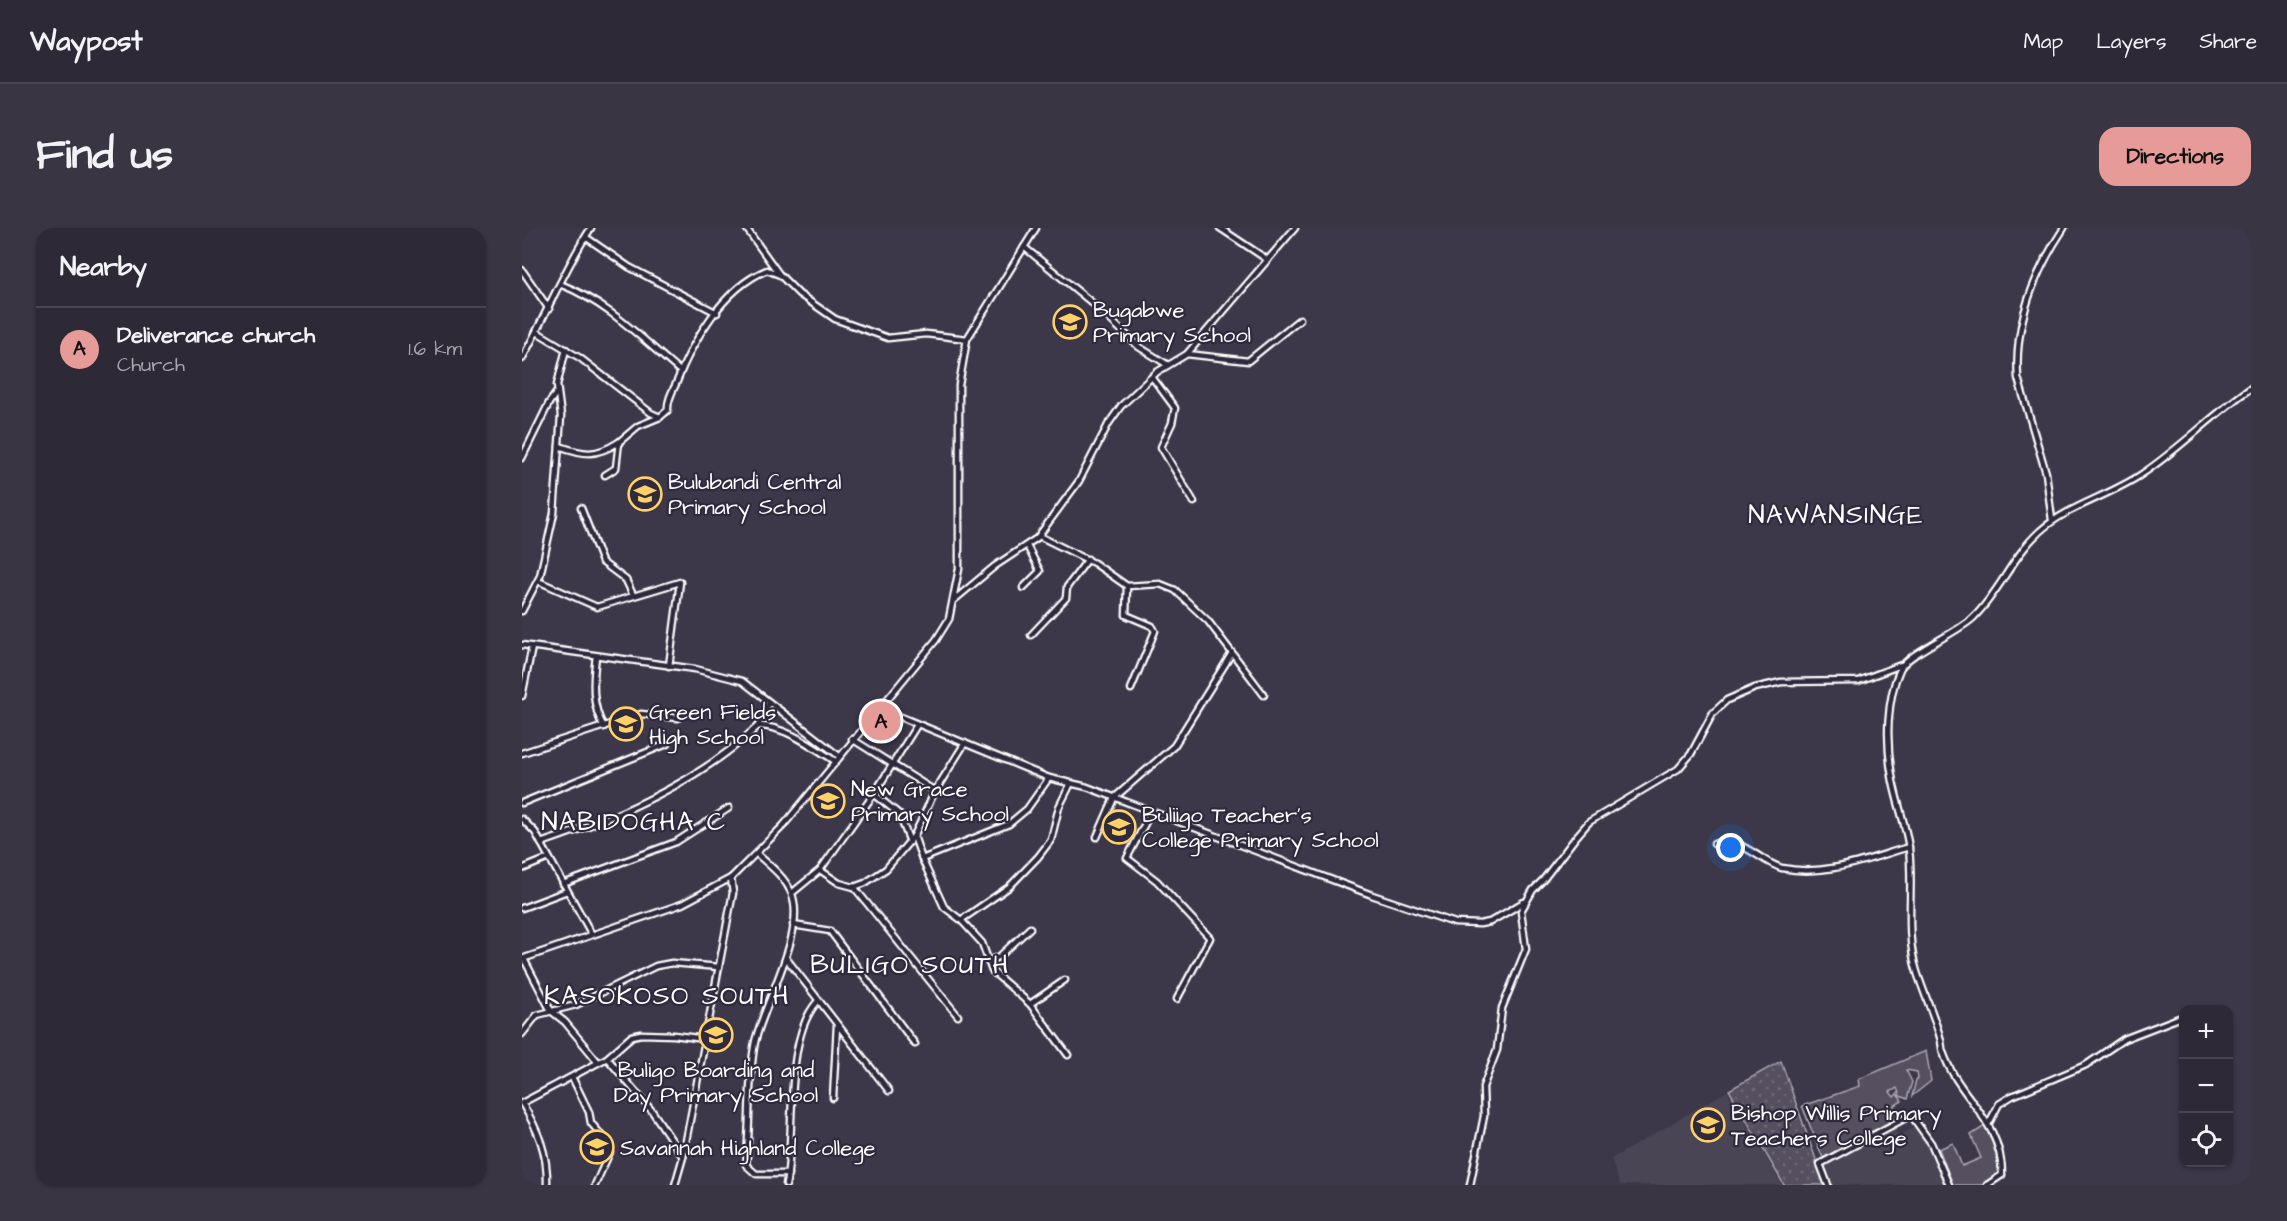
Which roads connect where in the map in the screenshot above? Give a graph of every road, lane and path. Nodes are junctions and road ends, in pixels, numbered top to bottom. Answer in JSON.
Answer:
{"nodes":[{"id":1,"x":591,"y":228,"type":"edge"},
{"id":2,"x":746,"y":228,"type":"edge"},
{"id":3,"x":1036,"y":228,"type":"edge"},
{"id":4,"x":1220,"y":228,"type":"edge"},
{"id":5,"x":1295,"y":228,"type":"edge"},
{"id":6,"x":2064,"y":228,"type":"edge"},
{"id":7,"x":582,"y":241,"type":"junction"},
{"id":8,"x":1024,"y":247,"type":"junction"},
{"id":9,"x":1268,"y":260,"type":"junction"},
{"id":10,"x":522,"y":270,"type":"edge"},
{"id":11,"x":780,"y":275,"type":"junction"},
{"id":12,"x":560,"y":284,"type":"junction"},
{"id":13,"x":549,"y":309,"type":"junction"},
{"id":14,"x":717,"y":313,"type":"junction"},
{"id":15,"x":1299,"y":320,"type":"dead end"},
{"id":16,"x":537,"y":332,"type":"junction"},
{"id":17,"x":967,"y":339,"type":"junction"},
{"id":18,"x":566,"y":349,"type":"junction"},
{"id":19,"x":1187,"y":354,"type":"junction"},
{"id":20,"x":522,"y":359,"type":"edge"},
{"id":21,"x":1168,"y":365,"type":"junction"},
{"id":22,"x":680,"y":371,"type":"junction"},
{"id":23,"x":1152,"y":377,"type":"junction"},
{"id":24,"x":2251,"y":388,"type":"edge"},
{"id":25,"x":558,"y":391,"type":"junction"},
{"id":26,"x":660,"y":417,"type":"junction"},
{"id":27,"x":619,"y":442,"type":"junction"},
{"id":28,"x":559,"y":446,"type":"junction"},
{"id":29,"x":522,"y":458,"type":"edge"},
{"id":30,"x":604,"y":475,"type":"dead end"},
{"id":31,"x":1194,"y":502,"type":"dead end"},
{"id":32,"x":580,"y":508,"type":"dead end"},
{"id":33,"x":2052,"y":520,"type":"junction"},
{"id":34,"x":1039,"y":536,"type":"junction"},
{"id":35,"x":1027,"y":546,"type":"junction"},
{"id":36,"x":1088,"y":560,"type":"junction"},
{"id":37,"x":538,"y":581,"type":"junction"},
{"id":38,"x":1127,"y":586,"type":"junction"},
{"id":39,"x":1023,"y":588,"type":"dead end"},
{"id":40,"x":633,"y":596,"type":"junction"},
{"id":41,"x":954,"y":600,"type":"junction"},
{"id":42,"x":525,"y":601,"type":"edge"},
{"id":43,"x":522,"y":612,"type":"edge"},
{"id":44,"x":1031,"y":635,"type":"dead end"},
{"id":45,"x":522,"y":645,"type":"edge"},
{"id":46,"x":532,"y":647,"type":"junction"},
{"id":47,"x":1232,"y":653,"type":"junction"},
{"id":48,"x":596,"y":656,"type":"junction"},
{"id":49,"x":1901,"y":665,"type":"junction"},
{"id":50,"x":669,"y":666,"type":"junction"},
{"id":51,"x":1131,"y":689,"type":"dead end"},
{"id":52,"x":1264,"y":695,"type":"dead end"},
{"id":53,"x":522,"y":696,"type":"edge"},
{"id":54,"x":770,"y":702,"type":"junction"},
{"id":55,"x":879,"y":708,"type":"junction"},
{"id":56,"x":678,"y":718,"type":"dead end"},
{"id":57,"x":917,"y":725,"type":"junction"},
{"id":58,"x":758,"y":726,"type":"junction"},
{"id":59,"x":604,"y":727,"type":"junction"},
{"id":60,"x":852,"y":739,"type":"junction"},
{"id":61,"x":965,"y":743,"type":"junction"},
{"id":62,"x":667,"y":744,"type":"dead end"},
{"id":63,"x":522,"y":753,"type":"edge"},
{"id":64,"x":839,"y":756,"type":"junction"},
{"id":65,"x":835,"y":761,"type":"junction"},
{"id":66,"x":894,"y":764,"type":"junction"},
{"id":67,"x":1049,"y":778,"type":"junction"},
{"id":68,"x":1071,"y":783,"type":"junction"},
{"id":69,"x":935,"y":791,"type":"junction"},
{"id":70,"x":874,"y":794,"type":"junction"},
{"id":71,"x":1114,"y":798,"type":"junction"},
{"id":72,"x":522,"y":803,"type":"edge"},
{"id":73,"x":729,"y":808,"type":"dead end"},
{"id":74,"x":1151,"y":812,"type":"junction"},
{"id":75,"x":522,"y":819,"type":"edge"},
{"id":76,"x":527,"y":824,"type":"junction"},
{"id":77,"x":523,"y":830,"type":"edge"},
{"id":78,"x":914,"y":836,"type":"junction"},
{"id":79,"x":1097,"y":837,"type":"dead end"},
{"id":80,"x":910,"y":842,"type":"junction"},
{"id":81,"x":541,"y":843,"type":"junction"},
{"id":82,"x":1714,"y":844,"type":"dead end"},
{"id":83,"x":1909,"y":847,"type":"junction"},
{"id":84,"x":758,"y":854,"type":"junction"},
{"id":85,"x":549,"y":858,"type":"junction"},
{"id":86,"x":922,"y":859,"type":"junction"},
{"id":87,"x":522,"y":869,"type":"edge"},
{"id":88,"x":820,"y":870,"type":"junction"},
{"id":89,"x":731,"y":878,"type":"junction"},
{"id":90,"x":563,"y":884,"type":"junction"},
{"id":91,"x":854,"y":886,"type":"junction"},
{"id":92,"x":567,"y":891,"type":"junction"},
{"id":93,"x":792,"y":893,"type":"junction"},
{"id":94,"x":1524,"y":902,"type":"junction"},
{"id":95,"x":522,"y":908,"type":"edge"},
{"id":96,"x":961,"y":920,"type":"junction"},
{"id":97,"x":793,"y":925,"type":"junction"},
{"id":98,"x":1030,"y":928,"type":"dead end"},
{"id":99,"x":591,"y":933,"type":"junction"},
{"id":100,"x":786,"y":958,"type":"junction"},
{"id":101,"x":523,"y":959,"type":"edge"},
{"id":102,"x":988,"y":962,"type":"junction"},
{"id":103,"x":719,"y":967,"type":"junction"},
{"id":104,"x":1065,"y":980,"type":"dead end"},
{"id":105,"x":1177,"y":999,"type":"dead end"},
{"id":106,"x":817,"y":1002,"type":"junction"},
{"id":107,"x":1030,"y":1004,"type":"junction"},
{"id":108,"x":551,"y":1011,"type":"junction"},
{"id":109,"x":958,"y":1016,"type":"dead end"},
{"id":110,"x":2179,"y":1018,"type":"edge"},
{"id":111,"x":837,"y":1024,"type":"junction"},
{"id":112,"x":522,"y":1034,"type":"edge"},
{"id":113,"x":705,"y":1039,"type":"junction"},
{"id":114,"x":915,"y":1044,"type":"dead end"},
{"id":115,"x":1068,"y":1055,"type":"dead end"},
{"id":116,"x":607,"y":1058,"type":"junction"},
{"id":117,"x":598,"y":1062,"type":"junction"},
{"id":118,"x":572,"y":1077,"type":"junction"},
{"id":119,"x":889,"y":1091,"type":"dead end"},
{"id":120,"x":833,"y":1098,"type":"dead end"},
{"id":121,"x":522,"y":1103,"type":"edge"},
{"id":122,"x":1989,"y":1123,"type":"junction"},
{"id":123,"x":683,"y":1157,"type":"junction"},
{"id":124,"x":788,"y":1174,"type":"junction"},
{"id":125,"x":547,"y":1185,"type":"edge"},
{"id":126,"x":595,"y":1185,"type":"edge"},
{"id":127,"x":675,"y":1185,"type":"edge"},
{"id":128,"x":786,"y":1185,"type":"edge"},
{"id":129,"x":1470,"y":1185,"type":"edge"},
{"id":130,"x":1828,"y":1185,"type":"edge"},
{"id":131,"x":1949,"y":1185,"type":"edge"},
{"id":132,"x":1987,"y":1185,"type":"edge"}],
"edges":[{"from":1,"to":7,"type":"street"},
{"from":2,"to":11,"type":"street"},
{"from":3,"to":8,"type":"street"},
{"from":4,"to":9,"type":"street"},
{"from":5,"to":9,"type":"street"},
{"from":6,"to":33,"type":"street"},
{"from":7,"to":12,"type":"street"},
{"from":7,"to":14,"type":"street"},
{"from":8,"to":17,"type":"street"},
{"from":8,"to":21,"type":"street"},
{"from":9,"to":19,"type":"street"},
{"from":10,"to":13,"type":"street"},
{"from":11,"to":14,"type":"street"},
{"from":11,"to":17,"type":"street"},
{"from":12,"to":13,"type":"street"},
{"from":12,"to":22,"type":"street"},
{"from":13,"to":16,"type":"street"},
{"from":14,"to":22,"type":"street"},
{"from":15,"to":19,"type":"street"},
{"from":16,"to":18,"type":"street"},
{"from":16,"to":20,"type":"street"},
{"from":17,"to":41,"type":"street"},
{"from":18,"to":25,"type":"street"},
{"from":18,"to":26,"type":"street"},
{"from":19,"to":21,"type":"street"},
{"from":21,"to":23,"type":"street"},
{"from":22,"to":26,"type":"street"},
{"from":23,"to":31,"type":"street"},
{"from":23,"to":34,"type":"street"},
{"from":24,"to":33,"type":"street"},
{"from":25,"to":28,"type":"street"},
{"from":25,"to":29,"type":"street"},
{"from":26,"to":27,"type":"street"},
{"from":27,"to":28,"type":"street"},
{"from":27,"to":30,"type":"street"},
{"from":28,"to":37,"type":"street"},
{"from":32,"to":40,"type":"street"},
{"from":33,"to":49,"type":"street"},
{"from":34,"to":35,"type":"street"},
{"from":34,"to":36,"type":"street"},
{"from":35,"to":39,"type":"street"},
{"from":35,"to":41,"type":"street"},
{"from":36,"to":38,"type":"street"},
{"from":36,"to":44,"type":"street"},
{"from":37,"to":40,"type":"street"},
{"from":37,"to":42,"type":"street"},
{"from":38,"to":47,"type":"street"},
{"from":38,"to":51,"type":"street"},
{"from":40,"to":50,"type":"street"},
{"from":41,"to":55,"type":"street"},
{"from":42,"to":43,"type":"street"},
{"from":45,"to":46,"type":"street"},
{"from":46,"to":48,"type":"street"},
{"from":46,"to":53,"type":"street"},
{"from":47,"to":52,"type":"street"},
{"from":47,"to":71,"type":"street"},
{"from":48,"to":50,"type":"street"},
{"from":48,"to":59,"type":"street"},
{"from":49,"to":83,"type":"street"},
{"from":49,"to":94,"type":"street"},
{"from":50,"to":54,"type":"street"},
{"from":54,"to":58,"type":"street"},
{"from":54,"to":64,"type":"street"},
{"from":55,"to":57,"type":"street"},
{"from":55,"to":60,"type":"street"},
{"from":56,"to":59,"type":"street"},
{"from":57,"to":61,"type":"street"},
{"from":57,"to":66,"type":"street"},
{"from":58,"to":65,"type":"street"},
{"from":58,"to":81,"type":"street"},
{"from":59,"to":63,"type":"street"},
{"from":60,"to":64,"type":"street"},
{"from":60,"to":66,"type":"street"},
{"from":61,"to":67,"type":"street"},
{"from":61,"to":69,"type":"street"},
{"from":62,"to":72,"type":"street"},
{"from":64,"to":65,"type":"street"},
{"from":65,"to":84,"type":"street"},
{"from":66,"to":69,"type":"street"},
{"from":66,"to":70,"type":"street"},
{"from":67,"to":68,"type":"street"},
{"from":67,"to":86,"type":"street"},
{"from":68,"to":71,"type":"street"},
{"from":68,"to":96,"type":"street"},
{"from":69,"to":78,"type":"street"},
{"from":70,"to":80,"type":"street"},
{"from":70,"to":88,"type":"street"},
{"from":71,"to":74,"type":"street"},
{"from":71,"to":79,"type":"street"},
{"from":73,"to":90,"type":"street"},
{"from":74,"to":94,"type":"street"},
{"from":74,"to":105,"type":"street"},
{"from":75,"to":76,"type":"street"},
{"from":76,"to":77,"type":"street"},
{"from":76,"to":81,"type":"street"},
{"from":78,"to":80,"type":"street"},
{"from":78,"to":86,"type":"street"},
{"from":80,"to":91,"type":"street"},
{"from":81,"to":85,"type":"street"},
{"from":82,"to":83,"type":"street"},
{"from":83,"to":122,"type":"street"},
{"from":84,"to":89,"type":"street"},
{"from":84,"to":93,"type":"street"},
{"from":85,"to":87,"type":"street"},
{"from":85,"to":90,"type":"street"},
{"from":86,"to":96,"type":"street"},
{"from":88,"to":91,"type":"street"},
{"from":88,"to":93,"type":"street"},
{"from":89,"to":99,"type":"street"},
{"from":89,"to":103,"type":"street"},
{"from":90,"to":92,"type":"street"},
{"from":91,"to":109,"type":"street"},
{"from":92,"to":95,"type":"street"},
{"from":92,"to":99,"type":"street"},
{"from":93,"to":97,"type":"street"},
{"from":94,"to":129,"type":"street"},
{"from":96,"to":102,"type":"street"},
{"from":97,"to":100,"type":"street"},
{"from":97,"to":114,"type":"street"},
{"from":98,"to":102,"type":"street"},
{"from":99,"to":101,"type":"street"},
{"from":100,"to":106,"type":"street"},
{"from":100,"to":124,"type":"street"},
{"from":101,"to":108,"type":"street"},
{"from":102,"to":107,"type":"street"},
{"from":103,"to":108,"type":"street"},
{"from":103,"to":113,"type":"street"},
{"from":104,"to":107,"type":"street"},
{"from":106,"to":111,"type":"street"},
{"from":106,"to":124,"type":"street"},
{"from":107,"to":115,"type":"street"},
{"from":108,"to":112,"type":"street"},
{"from":108,"to":117,"type":"street"},
{"from":110,"to":122,"type":"street"},
{"from":111,"to":119,"type":"street"},
{"from":111,"to":120,"type":"street"},
{"from":113,"to":116,"type":"street"},
{"from":113,"to":123,"type":"street"},
{"from":116,"to":117,"type":"street"},
{"from":116,"to":123,"type":"street"},
{"from":117,"to":118,"type":"street"},
{"from":118,"to":121,"type":"street"},
{"from":118,"to":126,"type":"street"},
{"from":121,"to":125,"type":"street"},
{"from":122,"to":132,"type":"street"},
{"from":123,"to":127,"type":"street"},
{"from":124,"to":128,"type":"street"},
{"from":130,"to":131,"type":"street"}]}
